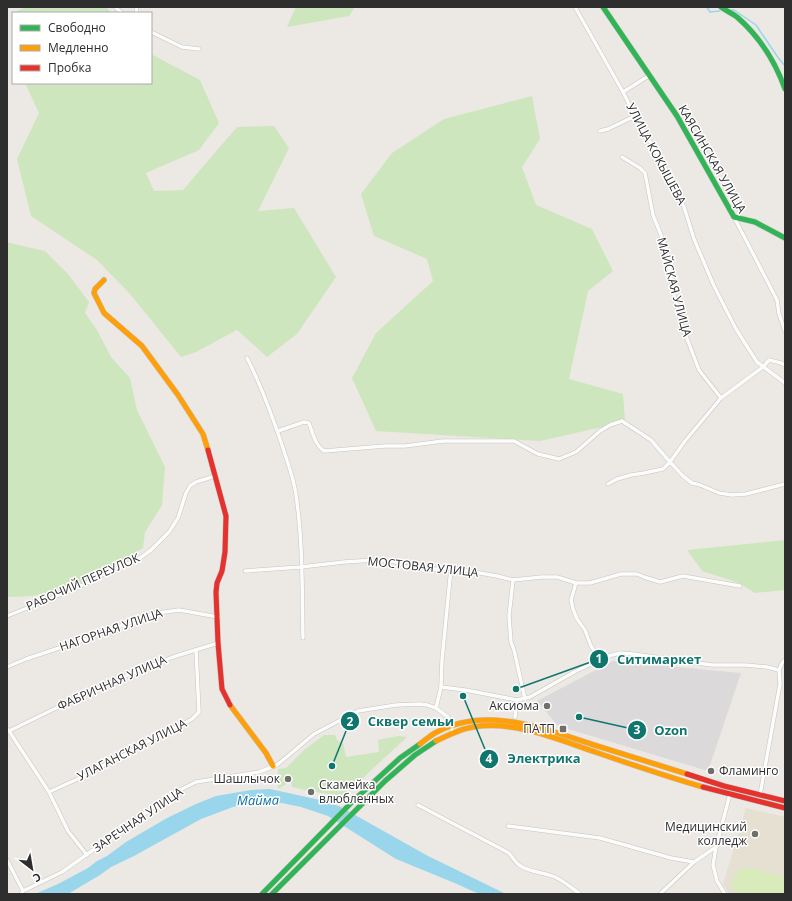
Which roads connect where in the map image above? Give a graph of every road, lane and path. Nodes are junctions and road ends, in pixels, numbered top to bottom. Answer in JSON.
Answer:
{"nodes":[{"id":1,"x":575,"y":7,"type":"edge"},
{"id":2,"x":603,"y":7,"type":"edge"},
{"id":3,"x":723,"y":8,"type":"edge"},
{"id":4,"x":152,"y":32,"type":"edge"},
{"id":5,"x":199,"y":49,"type":"dead end"},
{"id":6,"x":650,"y":75,"type":"junction"},
{"id":7,"x":785,"y":89,"type":"edge"},
{"id":8,"x":623,"y":92,"type":"junction"},
{"id":9,"x":635,"y":116,"type":"junction"},
{"id":10,"x":600,"y":131,"type":"dead end"},
{"id":11,"x":622,"y":157,"type":"dead end"},
{"id":12,"x":734,"y":217,"type":"junction"},
{"id":13,"x":785,"y":238,"type":"edge"},
{"id":14,"x":104,"y":280,"type":"dead end"},
{"id":15,"x":785,"y":331,"type":"edge"},
{"id":16,"x":247,"y":358,"type":"dead end"},
{"id":17,"x":785,"y":365,"type":"edge"},
{"id":18,"x":763,"y":367,"type":"junction"},
{"id":19,"x":785,"y":383,"type":"edge"},
{"id":20,"x":721,"y":398,"type":"junction"},
{"id":21,"x":278,"y":431,"type":"junction"},
{"id":22,"x":670,"y":462,"type":"junction"},
{"id":23,"x":215,"y":476,"type":"junction"},
{"id":24,"x":608,"y":484,"type":"dead end"},
{"id":25,"x":785,"y":484,"type":"edge"},
{"id":26,"x":301,"y":567,"type":"junction"},
{"id":27,"x":451,"y":568,"type":"junction"},
{"id":28,"x":245,"y":571,"type":"dead end"},
{"id":29,"x":513,"y":580,"type":"junction"},
{"id":30,"x":576,"y":583,"type":"junction"},
{"id":31,"x":740,"y":586,"type":"dead end"},
{"id":32,"x":7,"y":616,"type":"edge"},
{"id":33,"x":218,"y":617,"type":"junction"},
{"id":34,"x":303,"y":638,"type":"dead end"},
{"id":35,"x":218,"y":643,"type":"junction"},
{"id":36,"x":196,"y":650,"type":"junction"},
{"id":37,"x":7,"y":660,"type":"edge"},
{"id":38,"x":600,"y":660,"type":"junction"},
{"id":39,"x":785,"y":660,"type":"edge"},
{"id":40,"x":9,"y":666,"type":"edge"},
{"id":41,"x":779,"y":670,"type":"junction"},
{"id":42,"x":780,"y":684,"type":"junction"},
{"id":43,"x":785,"y":685,"type":"edge"},
{"id":44,"x":441,"y":687,"type":"junction"},
{"id":45,"x":525,"y":699,"type":"junction"},
{"id":46,"x":516,"y":700,"type":"junction"},
{"id":47,"x":436,"y":708,"type":"junction"},
{"id":48,"x":515,"y":717,"type":"dead end"},
{"id":49,"x":451,"y":726,"type":"junction"},
{"id":50,"x":8,"y":730,"type":"edge"},
{"id":51,"x":453,"y":733,"type":"junction"},
{"id":52,"x":273,"y":766,"type":"junction"},
{"id":53,"x":50,"y":792,"type":"junction"},
{"id":54,"x":730,"y":794,"type":"junction"},
{"id":55,"x":760,"y":796,"type":"junction"},
{"id":56,"x":785,"y":801,"type":"edge"},
{"id":57,"x":418,"y":805,"type":"dead end"},
{"id":58,"x":785,"y":808,"type":"edge"},
{"id":59,"x":508,"y":826,"type":"dead end"},
{"id":60,"x":716,"y":847,"type":"junction"},
{"id":61,"x":88,"y":855,"type":"junction"},
{"id":62,"x":7,"y":860,"type":"edge"},
{"id":63,"x":694,"y":862,"type":"junction"},
{"id":64,"x":22,"y":893,"type":"edge"},
{"id":65,"x":262,"y":894,"type":"edge"},
{"id":66,"x":272,"y":894,"type":"edge"},
{"id":67,"x":580,"y":894,"type":"edge"},
{"id":68,"x":660,"y":894,"type":"edge"},
{"id":69,"x":725,"y":894,"type":"edge"}],
"edges":[{"from":1,"to":8,"type":"street","name":"УЛИЦА КОКЫШЕВА"},
{"from":2,"to":6,"type":"main road","name":"КАЯСИНСКАЯ УЛИЦА"},
{"from":3,"to":7,"type":"main road"},
{"from":4,"to":5,"type":"street"},
{"from":6,"to":8,"type":"street"},
{"from":6,"to":12,"type":"main road","name":"КАЯСИНСКАЯ УЛИЦА"},
{"from":8,"to":9,"type":"street","name":"УЛИЦА КОКЫШЕВА"},
{"from":9,"to":10,"type":"street"},
{"from":9,"to":18,"type":"street","name":"УЛИЦА КОКЫШЕВА"},
{"from":11,"to":20,"type":"street","name":"МАЙСКАЯ УЛИЦА"},
{"from":12,"to":13,"type":"main road"},
{"from":12,"to":15,"type":"street","name":"КАЯСИНСКАЯ УЛИЦА"},
{"from":14,"to":23,"type":"main road"},
{"from":16,"to":21,"type":"street"},
{"from":17,"to":18,"type":"street"},
{"from":18,"to":19,"type":"street","name":"УЛИЦА КОКЫШЕВА"},
{"from":18,"to":20,"type":"street"},
{"from":20,"to":22,"type":"street"},
{"from":21,"to":22,"type":"street"},
{"from":21,"to":26,"type":"street"},
{"from":22,"to":24,"type":"street"},
{"from":22,"to":25,"type":"street"},
{"from":23,"to":32,"type":"street","name":"РАБОЧИЙ ПЕРЕУЛОК"},
{"from":23,"to":33,"type":"main road"},
{"from":26,"to":27,"type":"street","name":"МОСТОВАЯ УЛИЦА"},
{"from":26,"to":28,"type":"street","name":"МОСТОВАЯ УЛИЦА"},
{"from":26,"to":34,"type":"street"},
{"from":27,"to":29,"type":"street","name":"МОСТОВАЯ УЛИЦА"},
{"from":27,"to":44,"type":"street"},
{"from":29,"to":30,"type":"street","name":"МОСТОВАЯ УЛИЦА"},
{"from":29,"to":45,"type":"street"},
{"from":30,"to":31,"type":"street","name":"МОСТОВАЯ УЛИЦА"},
{"from":30,"to":38,"type":"street"},
{"from":33,"to":35,"type":"main road"},
{"from":33,"to":40,"type":"street","name":"НАГОРНАЯ УЛИЦА"},
{"from":35,"to":36,"type":"street","name":"ФАБРИЧНАЯ УЛИЦА"},
{"from":35,"to":52,"type":"main road"},
{"from":36,"to":50,"type":"street","name":"ФАБРИЧНАЯ УЛИЦА"},
{"from":36,"to":53,"type":"street","name":"УЛАГАНСКАЯ УЛИЦА"},
{"from":37,"to":40,"type":"street"},
{"from":38,"to":41,"type":"street"},
{"from":38,"to":45,"type":"street"},
{"from":39,"to":41,"type":"street"},
{"from":41,"to":42,"type":"street"},
{"from":42,"to":43,"type":"street"},
{"from":42,"to":55,"type":"street"},
{"from":44,"to":46,"type":"street"},
{"from":44,"to":47,"type":"street"},
{"from":45,"to":46,"type":"street"},
{"from":46,"to":48,"type":"street"},
{"from":47,"to":49,"type":"street"},
{"from":47,"to":52,"type":"street","name":"ЗАРЕЧНАЯ УЛИЦА"},
{"from":49,"to":51,"type":"street"},
{"from":49,"to":55,"type":"main road"},
{"from":49,"to":65,"type":"main road"},
{"from":50,"to":53,"type":"street"},
{"from":51,"to":54,"type":"main road"},
{"from":51,"to":66,"type":"main road"},
{"from":52,"to":61,"type":"street","name":"ЗАРЕЧНАЯ УЛИЦА"},
{"from":53,"to":61,"type":"street"},
{"from":54,"to":58,"type":"main road"},
{"from":54,"to":60,"type":"street"},
{"from":55,"to":56,"type":"main road"},
{"from":57,"to":67,"type":"street"},
{"from":59,"to":63,"type":"street"},
{"from":60,"to":63,"type":"street"},
{"from":60,"to":69,"type":"street"},
{"from":61,"to":64,"type":"street","name":"ЗАРЕЧНАЯ УЛИЦА"},
{"from":62,"to":64,"type":"street"},
{"from":63,"to":68,"type":"street"}]}
